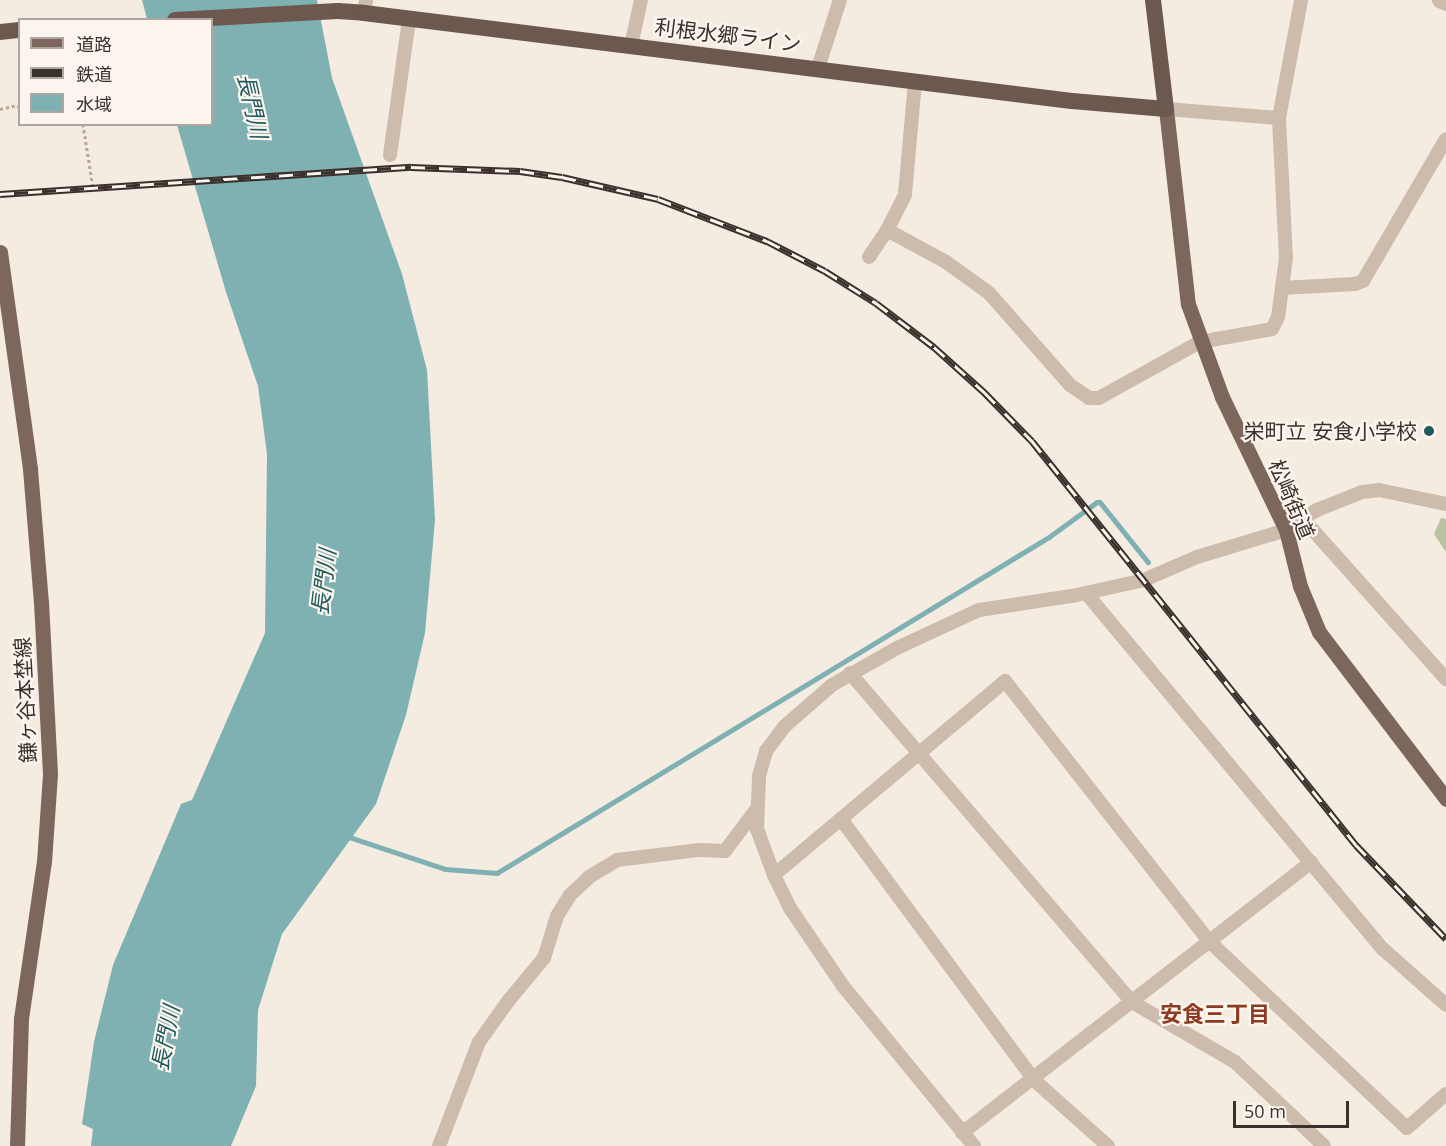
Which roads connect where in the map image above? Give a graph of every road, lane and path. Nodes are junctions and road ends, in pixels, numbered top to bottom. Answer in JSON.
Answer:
{"nodes":[{"id":1,"x":641,"y":0,"type":"edge"},
{"id":2,"x":840,"y":0,"type":"edge"},
{"id":3,"x":1153,"y":0,"type":"edge"},
{"id":4,"x":1301,"y":0,"type":"edge"},
{"id":5,"x":1439,"y":0,"type":"edge"},
{"id":6,"x":1446,"y":3,"type":"edge"},
{"id":7,"x":365,"y":7,"type":"edge"},
{"id":8,"x":211,"y":18,"type":"edge"},
{"id":9,"x":409,"y":19,"type":"junction"},
{"id":10,"x":18,"y":30,"type":"edge"},
{"id":11,"x":0,"y":32,"type":"edge"},
{"id":12,"x":631,"y":46,"type":"junction"},
{"id":13,"x":818,"y":68,"type":"junction"},
{"id":14,"x":915,"y":81,"type":"junction"},
{"id":15,"x":18,"y":105,"type":"edge"},
{"id":16,"x":0,"y":109,"type":"edge"},
{"id":17,"x":1166,"y":109,"type":"junction"},
{"id":18,"x":1279,"y":118,"type":"junction"},
{"id":19,"x":83,"y":126,"type":"edge"},
{"id":20,"x":1446,"y":139,"type":"edge"},
{"id":21,"x":390,"y":155,"type":"dead end"},
{"id":22,"x":93,"y":188,"type":"dead end"},
{"id":23,"x":887,"y":230,"type":"junction"},
{"id":24,"x":0,"y":252,"type":"edge"},
{"id":25,"x":869,"y":257,"type":"dead end"},
{"id":26,"x":1282,"y":288,"type":"junction"},
{"id":27,"x":4,"y":320,"type":"edge"},
{"id":28,"x":1200,"y":342,"type":"junction"},
{"id":29,"x":1446,"y":504,"type":"edge"},
{"id":30,"x":1303,"y":519,"type":"junction"},
{"id":31,"x":1286,"y":530,"type":"junction"},
{"id":32,"x":1086,"y":593,"type":"junction"},
{"id":33,"x":850,"y":673,"type":"junction"},
{"id":34,"x":1446,"y":679,"type":"edge"},
{"id":35,"x":920,"y":753,"type":"junction"},
{"id":36,"x":1446,"y":799,"type":"edge"},
{"id":37,"x":756,"y":810,"type":"junction"},
{"id":38,"x":841,"y":819,"type":"junction"},
{"id":39,"x":1311,"y":862,"type":"junction"},
{"id":40,"x":774,"y":875,"type":"junction"},
{"id":41,"x":1209,"y":941,"type":"junction"},
{"id":42,"x":1132,"y":1002,"type":"junction"},
{"id":43,"x":1446,"y":1005,"type":"edge"},
{"id":44,"x":1033,"y":1078,"type":"junction"},
{"id":45,"x":1446,"y":1094,"type":"edge"},
{"id":46,"x":963,"y":1133,"type":"junction"},
{"id":47,"x":17,"y":1146,"type":"edge"},
{"id":48,"x":439,"y":1146,"type":"edge"},
{"id":49,"x":974,"y":1146,"type":"edge"},
{"id":50,"x":1108,"y":1146,"type":"edge"},
{"id":51,"x":1324,"y":1146,"type":"edge"}],
"edges":[{"from":1,"to":12,"type":"street"},
{"from":2,"to":13,"type":"street"},
{"from":3,"to":17,"type":"highway"},
{"from":4,"to":18,"type":"street"},
{"from":5,"to":6,"type":"street"},
{"from":7,"to":8,"type":"highway","name":"利根水郷ライン"},
{"from":7,"to":9,"type":"highway","name":"利根水郷ライン"},
{"from":9,"to":12,"type":"highway","name":"利根水郷ライン"},
{"from":9,"to":21,"type":"street"},
{"from":10,"to":11,"type":"highway"},
{"from":12,"to":13,"type":"highway","name":"利根水郷ライン"},
{"from":13,"to":14,"type":"highway","name":"利根水郷ライン"},
{"from":14,"to":17,"type":"highway","name":"利根水郷ライン"},
{"from":14,"to":23,"type":"street"},
{"from":15,"to":16,"type":"path"},
{"from":17,"to":18,"type":"street"},
{"from":17,"to":28,"type":"main road","name":"松崎街道"},
{"from":18,"to":26,"type":"street"},
{"from":19,"to":22,"type":"path"},
{"from":20,"to":26,"type":"street"},
{"from":23,"to":25,"type":"street"},
{"from":23,"to":28,"type":"street"},
{"from":24,"to":27,"type":"main road","name":"鎌ヶ谷本埜線"},
{"from":26,"to":28,"type":"street"},
{"from":27,"to":47,"type":"main road","name":"鎌ヶ谷本埜線"},
{"from":28,"to":31,"type":"main road","name":"松崎街道"},
{"from":29,"to":30,"type":"street"},
{"from":30,"to":31,"type":"street"},
{"from":30,"to":34,"type":"street"},
{"from":31,"to":32,"type":"street"},
{"from":31,"to":36,"type":"main road","name":"松崎街道"},
{"from":32,"to":33,"type":"street"},
{"from":32,"to":39,"type":"street"},
{"from":33,"to":35,"type":"street"},
{"from":33,"to":37,"type":"street"},
{"from":35,"to":38,"type":"street"},
{"from":35,"to":41,"type":"street"},
{"from":35,"to":42,"type":"street"},
{"from":37,"to":40,"type":"street"},
{"from":37,"to":48,"type":"street"},
{"from":38,"to":40,"type":"street"},
{"from":38,"to":44,"type":"street"},
{"from":39,"to":41,"type":"street"},
{"from":39,"to":43,"type":"street"},
{"from":40,"to":46,"type":"street"},
{"from":41,"to":42,"type":"street"},
{"from":41,"to":45,"type":"street"},
{"from":42,"to":44,"type":"street"},
{"from":42,"to":51,"type":"street"},
{"from":44,"to":46,"type":"street"},
{"from":44,"to":50,"type":"street"},
{"from":46,"to":49,"type":"street"}]}
